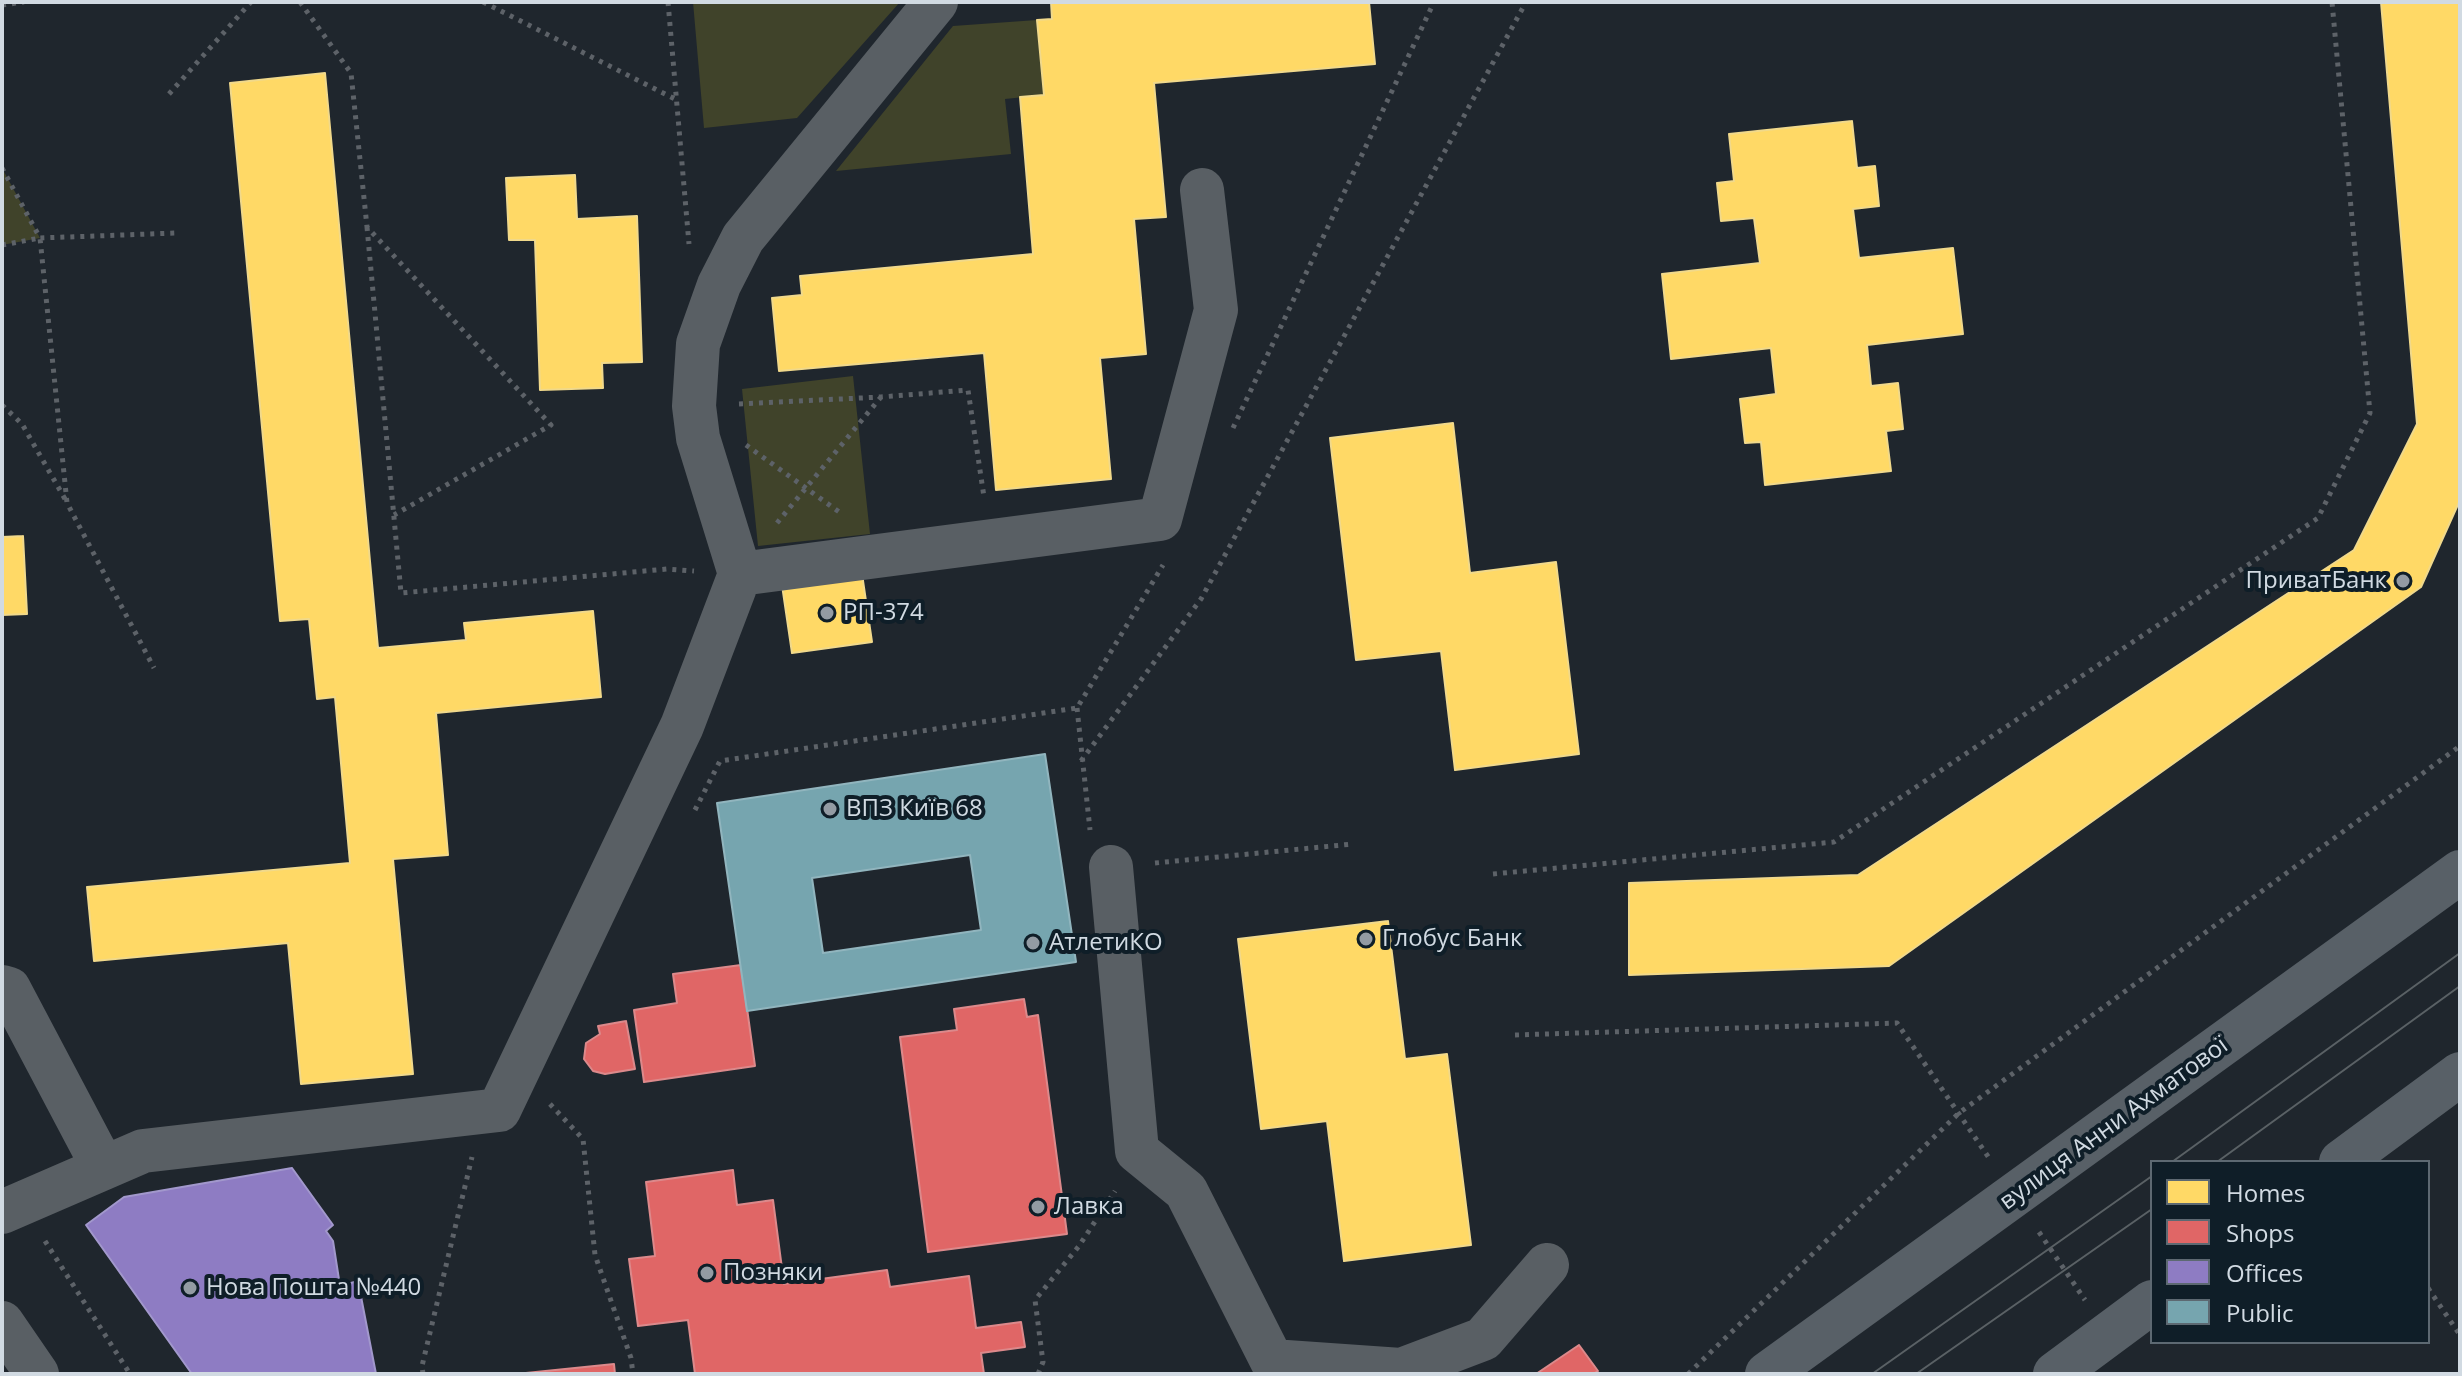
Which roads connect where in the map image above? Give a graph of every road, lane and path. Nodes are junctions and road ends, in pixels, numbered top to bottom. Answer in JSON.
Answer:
{"nodes":[{"id":1,"x":24,"y":2,"type":"edge"},
{"id":2,"x":251,"y":2,"type":"edge"},
{"id":3,"x":300,"y":2,"type":"edge"},
{"id":4,"x":483,"y":2,"type":"edge"},
{"id":5,"x":668,"y":2,"type":"edge"},
{"id":6,"x":936,"y":2,"type":"edge"},
{"id":7,"x":1434,"y":2,"type":"edge"},
{"id":8,"x":1526,"y":2,"type":"edge"},
{"id":9,"x":2332,"y":2,"type":"edge"},
{"id":10,"x":2,"y":5,"type":"edge"},
{"id":11,"x":169,"y":94,"type":"dead end"},
{"id":12,"x":677,"y":100,"type":"junction"},
{"id":13,"x":2,"y":168,"type":"edge"},
{"id":14,"x":1202,"y":190,"type":"dead end"},
{"id":15,"x":367,"y":227,"type":"junction"},
{"id":16,"x":177,"y":233,"type":"dead end"},
{"id":17,"x":40,"y":238,"type":"junction"},
{"id":18,"x":2,"y":245,"type":"edge"},
{"id":19,"x":690,"y":253,"type":"dead end"},
{"id":20,"x":881,"y":397,"type":"junction"},
{"id":21,"x":2,"y":405,"type":"edge"},
{"id":22,"x":694,"y":406,"type":"junction"},
{"id":23,"x":1233,"y":429,"type":"dead end"},
{"id":24,"x":805,"y":489,"type":"junction"},
{"id":25,"x":67,"y":503,"type":"junction"},
{"id":26,"x":394,"y":515,"type":"junction"},
{"id":27,"x":844,"y":516,"type":"dead end"},
{"id":28,"x":990,"y":541,"type":"junction"},
{"id":29,"x":1170,"y":553,"type":"dead end"},
{"id":30,"x":740,"y":574,"type":"junction"},
{"id":31,"x":154,"y":668,"type":"dead end"},
{"id":32,"x":2460,"y":746,"type":"edge"},
{"id":33,"x":1081,"y":761,"type":"dead end"},
{"id":34,"x":691,"y":818,"type":"dead end"},
{"id":35,"x":1353,"y":844,"type":"dead end"},
{"id":36,"x":1111,"y":867,"type":"joint"},
{"id":37,"x":2460,"y":872,"type":"edge"},
{"id":38,"x":1493,"y":874,"type":"dead end"},
{"id":39,"x":2,"y":987,"type":"edge"},
{"id":40,"x":1515,"y":1035,"type":"dead end"},
{"id":41,"x":2460,"y":1074,"type":"edge"},
{"id":42,"x":548,"y":1102,"type":"dead end"},
{"id":43,"x":499,"y":1110,"type":"junction"},
{"id":44,"x":1959,"y":1113,"type":"junction"},
{"id":45,"x":2344,"y":1160,"type":"edge"},
{"id":46,"x":103,"y":1167,"type":"junction"},
{"id":47,"x":2015,"y":1196,"type":"junction"},
{"id":48,"x":11,"y":1208,"type":"edge"},
{"id":49,"x":1547,"y":1265,"type":"dead end"},
{"id":50,"x":2430,"y":1291,"type":"edge"},
{"id":51,"x":2082,"y":1297,"type":"dead end"},
{"id":52,"x":2150,"y":1303,"type":"edge"},
{"id":53,"x":2,"y":1323,"type":"edge"},
{"id":54,"x":2460,"y":1335,"type":"edge"},
{"id":55,"x":37,"y":1374,"type":"edge"},
{"id":56,"x":130,"y":1374,"type":"edge"},
{"id":57,"x":423,"y":1374,"type":"edge"},
{"id":58,"x":633,"y":1374,"type":"edge"},
{"id":59,"x":1688,"y":1374,"type":"edge"},
{"id":60,"x":1767,"y":1374,"type":"edge"},
{"id":61,"x":2055,"y":1374,"type":"edge"}],
"edges":[{"from":1,"to":10,"type":"path"},
{"from":2,"to":11,"type":"path"},
{"from":3,"to":15,"type":"path"},
{"from":4,"to":12,"type":"path"},
{"from":5,"to":12,"type":"path"},
{"from":6,"to":22,"type":"street"},
{"from":7,"to":23,"type":"path"},
{"from":8,"to":33,"type":"path"},
{"from":9,"to":38,"type":"path"},
{"from":12,"to":19,"type":"path"},
{"from":13,"to":17,"type":"path"},
{"from":14,"to":28,"type":"street"},
{"from":15,"to":26,"type":"path"},
{"from":15,"to":26,"type":"path"},
{"from":16,"to":17,"type":"path"},
{"from":17,"to":18,"type":"path"},
{"from":17,"to":25,"type":"path"},
{"from":20,"to":22,"type":"path"},
{"from":20,"to":24,"type":"path"},
{"from":20,"to":28,"type":"path"},
{"from":21,"to":25,"type":"path"},
{"from":22,"to":24,"type":"path"},
{"from":22,"to":30,"type":"street"},
{"from":24,"to":27,"type":"path"},
{"from":24,"to":30,"type":"path"},
{"from":25,"to":31,"type":"path"},
{"from":26,"to":30,"type":"path"},
{"from":28,"to":30,"type":"street"},
{"from":29,"to":34,"type":"path"},
{"from":30,"to":43,"type":"street"},
{"from":32,"to":44,"type":"path"},
{"from":35,"to":36,"type":"path"},
{"from":36,"to":49,"type":"street"},
{"from":37,"to":47,"type":"main road","name":"вулиця Анни Ахматової"},
{"from":39,"to":46,"type":"street"},
{"from":40,"to":44,"type":"path"},
{"from":41,"to":45,"type":"main road"},
{"from":42,"to":58,"type":"path"},
{"from":43,"to":46,"type":"street"},
{"from":43,"to":57,"type":"path"},
{"from":44,"to":47,"type":"path"},
{"from":44,"to":59,"type":"path"},
{"from":46,"to":48,"type":"street"},
{"from":47,"to":51,"type":"path"},
{"from":47,"to":60,"type":"main road","name":"вулиця Анни Ахматової"},
{"from":48,"to":56,"type":"path"},
{"from":50,"to":54,"type":"path"},
{"from":52,"to":61,"type":"main road"},
{"from":53,"to":55,"type":"street"}]}
